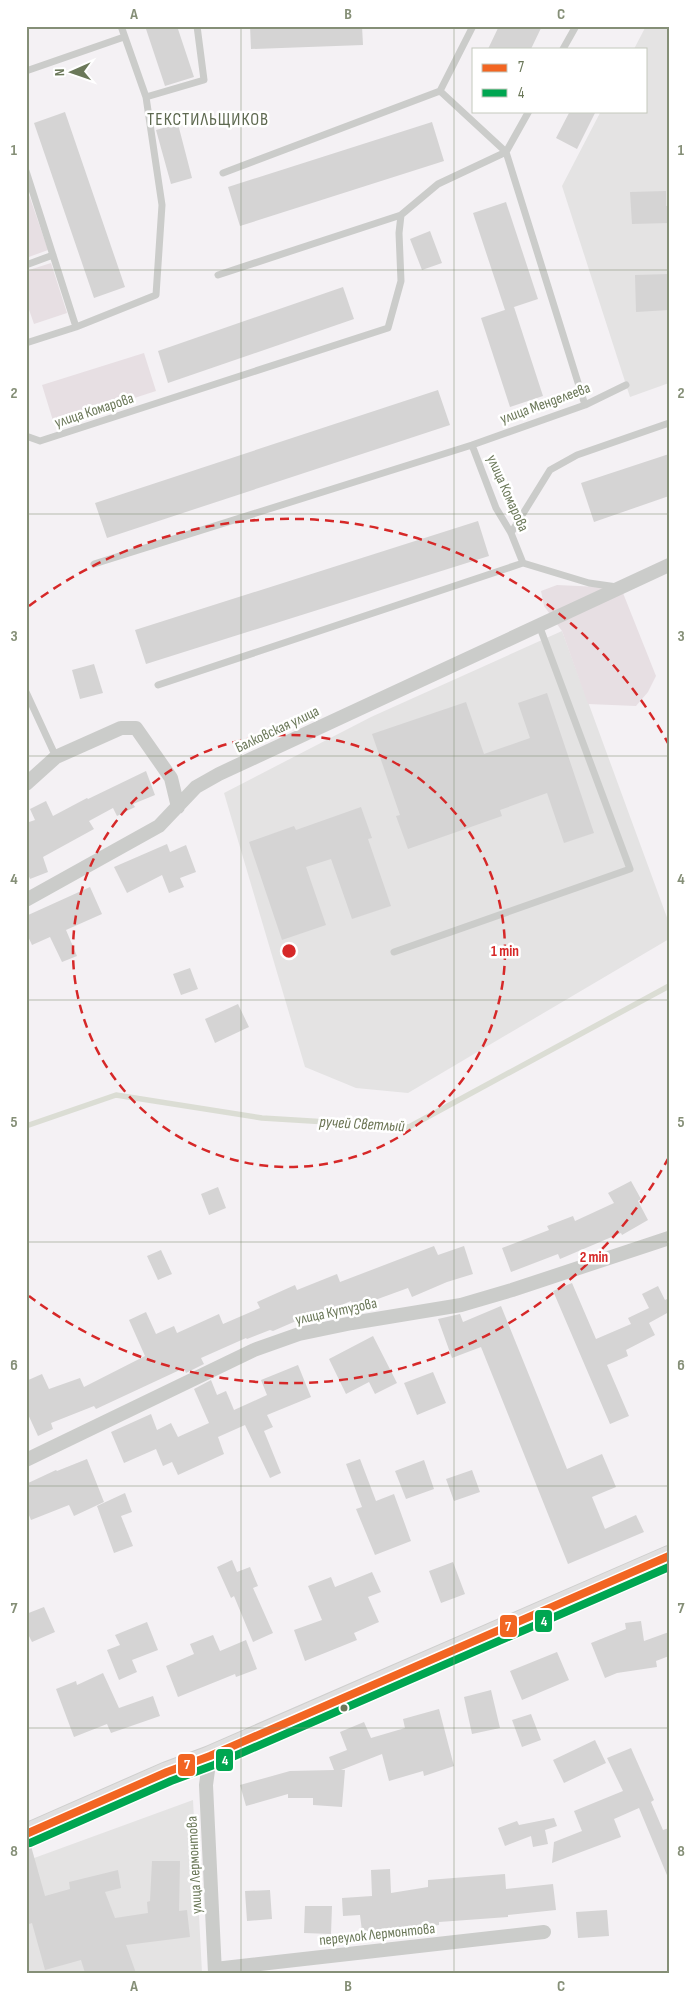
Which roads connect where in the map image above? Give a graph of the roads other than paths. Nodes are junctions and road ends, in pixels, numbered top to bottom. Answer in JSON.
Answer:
{"nodes":[{"id":1,"x":121,"y":26,"type":"edge"},
{"id":2,"x":197,"y":26,"type":"edge"},
{"id":3,"x":473,"y":26,"type":"edge"},
{"id":4,"x":576,"y":26,"type":"edge"},
{"id":5,"x":124,"y":37,"type":"junction"},
{"id":6,"x":564,"y":48,"type":"edge"},
{"id":7,"x":26,"y":71,"type":"edge"},
{"id":8,"x":440,"y":91,"type":"junction"},
{"id":9,"x":146,"y":98,"type":"junction"},
{"id":10,"x":528,"y":112,"type":"edge"},
{"id":11,"x":506,"y":152,"type":"junction"},
{"id":12,"x":26,"y":171,"type":"edge"},
{"id":13,"x":223,"y":173,"type":"dead end"},
{"id":14,"x":401,"y":215,"type":"junction"},
{"id":15,"x":53,"y":254,"type":"junction"},
{"id":16,"x":26,"y":265,"type":"edge"},
{"id":17,"x":218,"y":274,"type":"dead end"},
{"id":18,"x":76,"y":327,"type":"junction"},
{"id":19,"x":26,"y":343,"type":"edge"},
{"id":20,"x":626,"y":385,"type":"dead end"},
{"id":21,"x":585,"y":405,"type":"junction"},
{"id":22,"x":669,"y":424,"type":"edge"},
{"id":23,"x":26,"y":436,"type":"edge"},
{"id":24,"x":472,"y":445,"type":"junction"},
{"id":25,"x":511,"y":533,"type":"junction"},
{"id":26,"x":523,"y":563,"type":"junction"},
{"id":27,"x":94,"y":564,"type":"dead end"},
{"id":28,"x":669,"y":565,"type":"edge"},
{"id":29,"x":621,"y":588,"type":"junction"},
{"id":30,"x":539,"y":624,"type":"junction"},
{"id":31,"x":158,"y":686,"type":"dead end"},
{"id":32,"x":26,"y":692,"type":"edge"},
{"id":33,"x":56,"y":757,"type":"junction"},
{"id":34,"x":26,"y":784,"type":"edge"},
{"id":35,"x":178,"y":807,"type":"junction"},
{"id":36,"x":26,"y":900,"type":"edge"},
{"id":37,"x":394,"y":952,"type":"dead end"},
{"id":38,"x":669,"y":1238,"type":"edge"},
{"id":39,"x":26,"y":1460,"type":"edge"},
{"id":40,"x":669,"y":1556,"type":"edge"},
{"id":41,"x":210,"y":1756,"type":"junction"},
{"id":42,"x":26,"y":1834,"type":"edge"},
{"id":43,"x":544,"y":1932,"type":"dead end"},
{"id":44,"x":215,"y":1971,"type":"edge"}],
"edges":[{"from":1,"to":5,"type":"lane"},
{"from":2,"to":9,"type":"lane"},
{"from":3,"to":8,"type":"lane"},
{"from":4,"to":6,"type":"lane"},
{"from":5,"to":7,"type":"lane"},
{"from":5,"to":9,"type":"lane"},
{"from":8,"to":11,"type":"lane"},
{"from":8,"to":13,"type":"lane"},
{"from":9,"to":18,"type":"lane"},
{"from":10,"to":11,"type":"lane"},
{"from":11,"to":14,"type":"lane"},
{"from":11,"to":21,"type":"lane"},
{"from":12,"to":15,"type":"lane"},
{"from":14,"to":17,"type":"lane"},
{"from":14,"to":23,"type":"lane","name":"улица Комарова"},
{"from":15,"to":16,"type":"lane"},
{"from":15,"to":18,"type":"lane"},
{"from":18,"to":19,"type":"lane"},
{"from":20,"to":21,"type":"lane","name":"улица Менделеева"},
{"from":21,"to":24,"type":"lane","name":"улица Менделеева"},
{"from":22,"to":25,"type":"lane"},
{"from":24,"to":25,"type":"lane","name":"улица Комарова"},
{"from":24,"to":27,"type":"lane","name":"улица Комарова"},
{"from":25,"to":26,"type":"lane","name":"улица Комарова"},
{"from":26,"to":29,"type":"lane"},
{"from":26,"to":31,"type":"lane"},
{"from":28,"to":29,"type":"street","name":"Балковская улица"},
{"from":29,"to":30,"type":"street","name":"Балковская улица"},
{"from":30,"to":35,"type":"street","name":"Балковская улица"},
{"from":30,"to":37,"type":"lane"},
{"from":32,"to":33,"type":"lane"},
{"from":33,"to":34,"type":"street"},
{"from":33,"to":35,"type":"street"},
{"from":35,"to":36,"type":"street","name":"Балковская улица"},
{"from":38,"to":39,"type":"street","name":"улица Кутузова"},
{"from":40,"to":41,"type":"street"},
{"from":41,"to":42,"type":"street"},
{"from":41,"to":44,"type":"street","name":"улица Лермонтова"},
{"from":43,"to":44,"type":"street","name":"переулок Лермонтова"}]}
